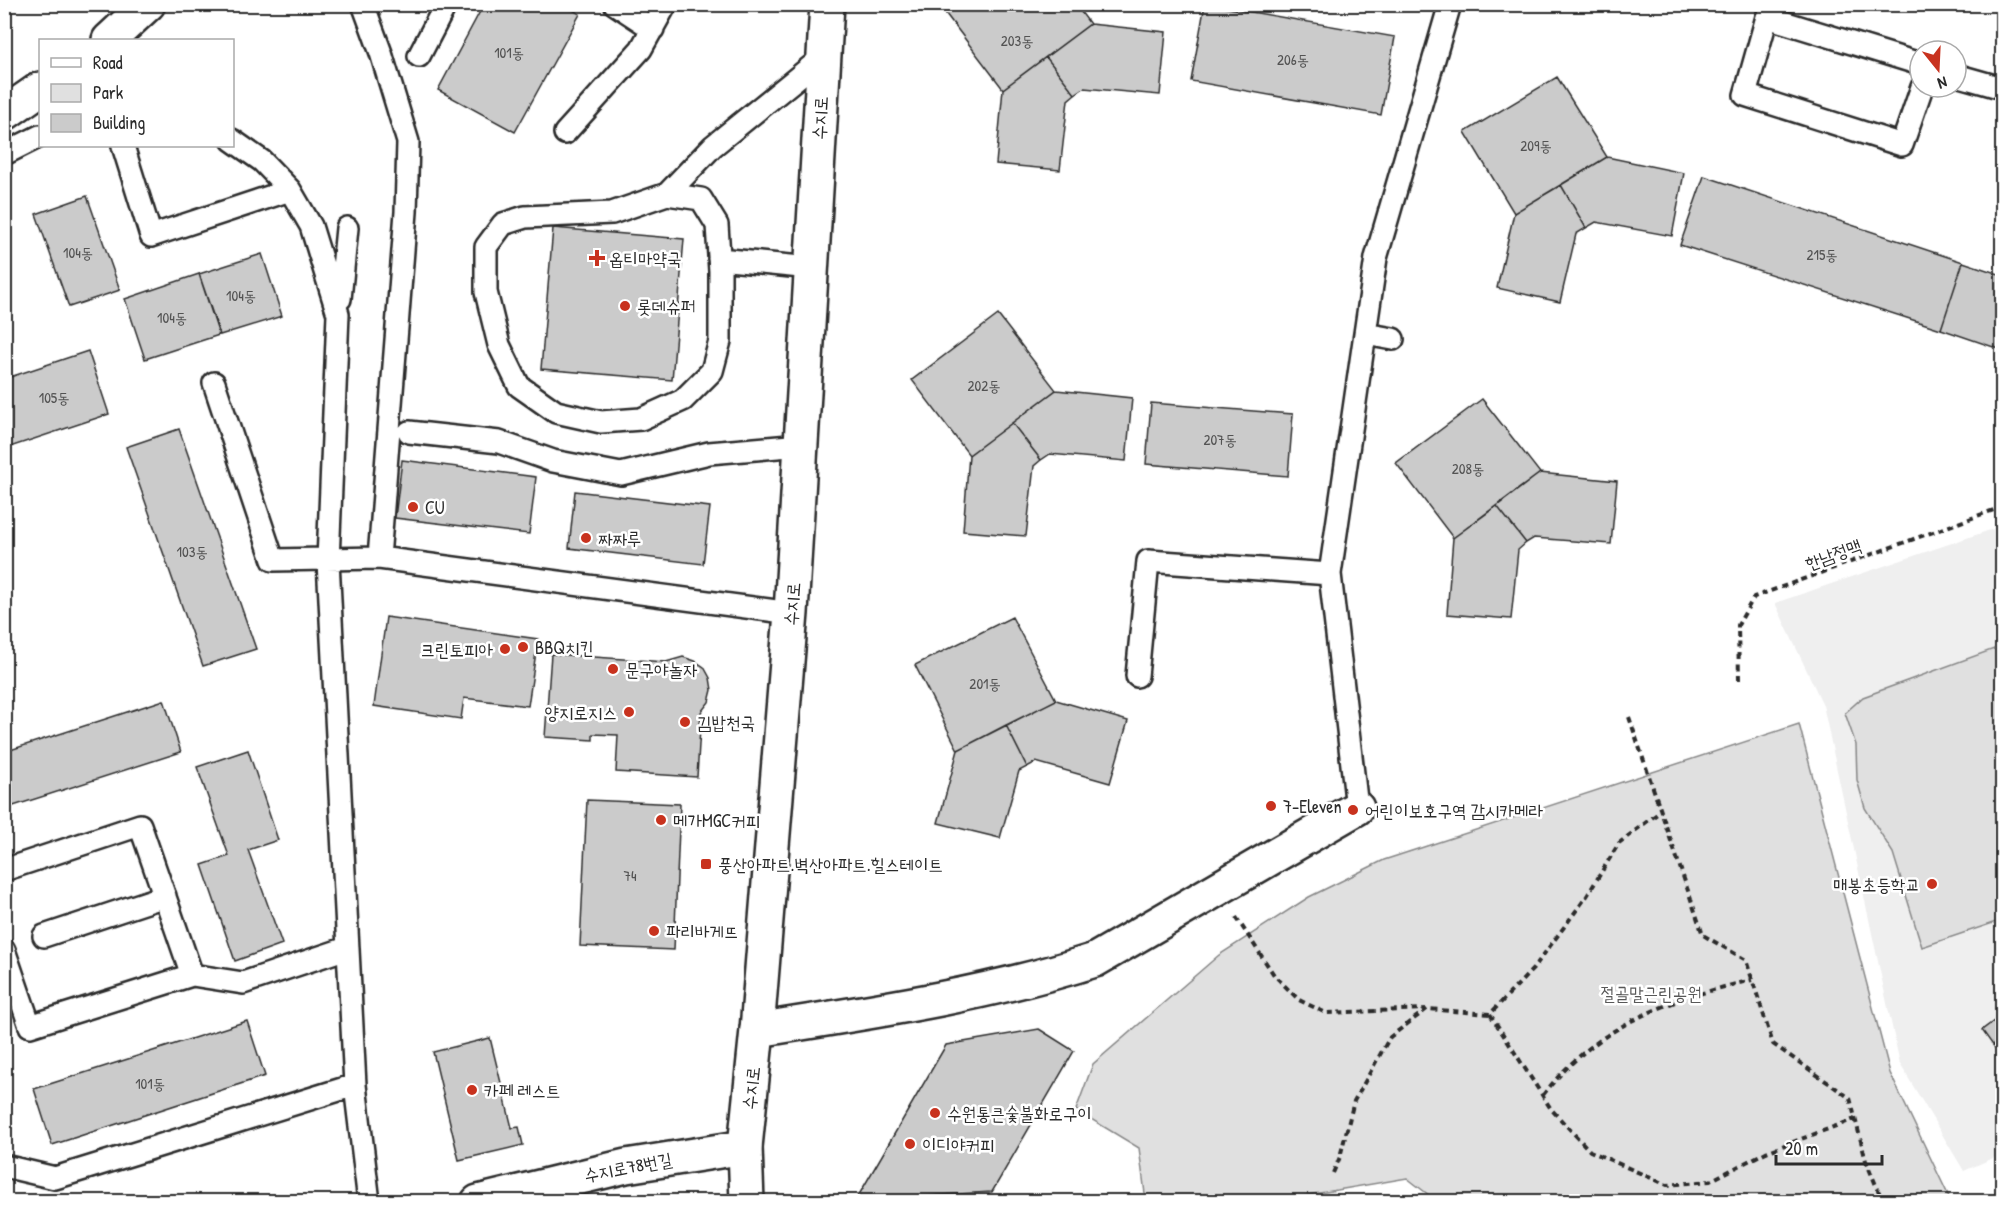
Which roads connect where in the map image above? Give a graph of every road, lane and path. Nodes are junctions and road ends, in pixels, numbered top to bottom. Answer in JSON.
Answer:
{"nodes":[{"id":1,"x":148,"y":4,"type":"edge"},
{"id":2,"x":363,"y":4,"type":"edge"},
{"id":3,"x":446,"y":4,"type":"edge"},
{"id":4,"x":615,"y":4,"type":"edge"},
{"id":5,"x":666,"y":4,"type":"edge"},
{"id":6,"x":827,"y":4,"type":"edge"},
{"id":7,"x":1450,"y":4,"type":"edge"},
{"id":8,"x":653,"y":29,"type":"junction"},
{"id":9,"x":110,"y":39,"type":"edge"},
{"id":10,"x":419,"y":56,"type":"dead end"},
{"id":11,"x":824,"y":56,"type":"junction"},
{"id":12,"x":1908,"y":60,"type":"edge"},
{"id":13,"x":1968,"y":78,"type":"edge"},
{"id":14,"x":2002,"y":88,"type":"edge"},
{"id":15,"x":39,"y":90,"type":"edge"},
{"id":16,"x":1918,"y":99,"type":"edge"},
{"id":17,"x":4,"y":114,"type":"edge"},
{"id":18,"x":565,"y":133,"type":"dead end"},
{"id":19,"x":39,"y":136,"type":"edge"},
{"id":20,"x":234,"y":141,"type":"edge"},
{"id":21,"x":123,"y":147,"type":"edge"},
{"id":22,"x":4,"y":154,"type":"edge"},
{"id":23,"x":290,"y":190,"type":"junction"},
{"id":24,"x":667,"y":194,"type":"junction"},
{"id":25,"x":347,"y":228,"type":"dead end"},
{"id":26,"x":719,"y":259,"type":"junction"},
{"id":27,"x":811,"y":267,"type":"junction"},
{"id":28,"x":338,"y":314,"type":"junction"},
{"id":29,"x":1365,"y":334,"type":"junction"},
{"id":30,"x":1393,"y":339,"type":"dead end"},
{"id":31,"x":214,"y":383,"type":"dead end"},
{"id":32,"x":409,"y":432,"type":"dead end"},
{"id":33,"x":801,"y":445,"type":"junction"},
{"id":34,"x":2002,"y":507,"type":"edge"},
{"id":35,"x":379,"y":558,"type":"junction"},
{"id":36,"x":328,"y":561,"type":"junction"},
{"id":37,"x":1330,"y":574,"type":"junction"},
{"id":38,"x":791,"y":613,"type":"junction"},
{"id":39,"x":1137,"y":676,"type":"dead end"},
{"id":40,"x":1739,"y":680,"type":"dead end"},
{"id":41,"x":1629,"y":717,"type":"dead end"},
{"id":42,"x":1357,"y":808,"type":"joint"},
{"id":43,"x":1661,"y":811,"type":"junction"},
{"id":44,"x":4,"y":870,"type":"edge"},
{"id":45,"x":1218,"y":888,"type":"junction"},
{"id":46,"x":165,"y":896,"type":"junction"},
{"id":47,"x":44,"y":936,"type":"dead end"},
{"id":48,"x":347,"y":948,"type":"junction"},
{"id":49,"x":4,"y":950,"type":"edge"},
{"id":50,"x":192,"y":975,"type":"junction"},
{"id":51,"x":1752,"y":980,"type":"junction"},
{"id":52,"x":1427,"y":1009,"type":"junction"},
{"id":53,"x":1490,"y":1014,"type":"junction"},
{"id":54,"x":757,"y":1030,"type":"junction"},
{"id":55,"x":355,"y":1084,"type":"junction"},
{"id":56,"x":1542,"y":1095,"type":"junction"},
{"id":57,"x":1855,"y":1119,"type":"junction"},
{"id":58,"x":745,"y":1147,"type":"junction"},
{"id":59,"x":4,"y":1166,"type":"edge"},
{"id":60,"x":1332,"y":1173,"type":"dead end"},
{"id":61,"x":369,"y":1202,"type":"edge"},
{"id":62,"x":478,"y":1202,"type":"edge"},
{"id":63,"x":747,"y":1202,"type":"edge"},
{"id":64,"x":1883,"y":1202,"type":"edge"}],
"edges":[{"from":1,"to":9,"type":"main road"},
{"from":2,"to":35,"type":"lane"},
{"from":3,"to":10,"type":"lane"},
{"from":4,"to":8,"type":"lane"},
{"from":5,"to":8,"type":"lane"},
{"from":6,"to":11,"type":"main road","name":"수지로"},
{"from":7,"to":29,"type":"lane"},
{"from":8,"to":18,"type":"lane"},
{"from":11,"to":24,"type":"lane"},
{"from":11,"to":27,"type":"main road","name":"수지로"},
{"from":12,"to":16,"type":"lane"},
{"from":13,"to":14,"type":"lane"},
{"from":15,"to":17,"type":"main road"},
{"from":19,"to":22,"type":"lane"},
{"from":20,"to":23,"type":"lane"},
{"from":21,"to":23,"type":"lane"},
{"from":23,"to":28,"type":"lane"},
{"from":24,"to":26,"type":"lane"},
{"from":24,"to":26,"type":"lane"},
{"from":25,"to":28,"type":"lane"},
{"from":26,"to":27,"type":"lane"},
{"from":27,"to":33,"type":"main road","name":"수지로"},
{"from":28,"to":36,"type":"lane"},
{"from":29,"to":30,"type":"lane"},
{"from":29,"to":37,"type":"lane"},
{"from":31,"to":36,"type":"lane"},
{"from":32,"to":33,"type":"lane"},
{"from":33,"to":38,"type":"main road","name":"수지로"},
{"from":34,"to":40,"type":"path","name":"한남정맥"},
{"from":35,"to":36,"type":"lane"},
{"from":35,"to":38,"type":"lane"},
{"from":36,"to":48,"type":"lane"},
{"from":37,"to":39,"type":"lane"},
{"from":37,"to":42,"type":"lane"},
{"from":38,"to":54,"type":"main road","name":"수지로"},
{"from":41,"to":43,"type":"path"},
{"from":42,"to":45,"type":"main road"},
{"from":43,"to":51,"type":"path"},
{"from":43,"to":53,"type":"path"},
{"from":44,"to":46,"type":"lane"},
{"from":45,"to":52,"type":"path"},
{"from":45,"to":54,"type":"main road"},
{"from":46,"to":47,"type":"lane"},
{"from":46,"to":50,"type":"lane"},
{"from":48,"to":50,"type":"lane"},
{"from":48,"to":55,"type":"lane"},
{"from":49,"to":50,"type":"lane"},
{"from":51,"to":56,"type":"path"},
{"from":51,"to":57,"type":"path"},
{"from":52,"to":53,"type":"path"},
{"from":52,"to":60,"type":"path"},
{"from":53,"to":56,"type":"path"},
{"from":54,"to":58,"type":"main road","name":"수지로"},
{"from":55,"to":59,"type":"lane"},
{"from":55,"to":61,"type":"lane"},
{"from":56,"to":57,"type":"path"},
{"from":57,"to":64,"type":"path"},
{"from":58,"to":62,"type":"main road","name":"수지로78번길"},
{"from":58,"to":63,"type":"main road","name":"수지로"}]}
